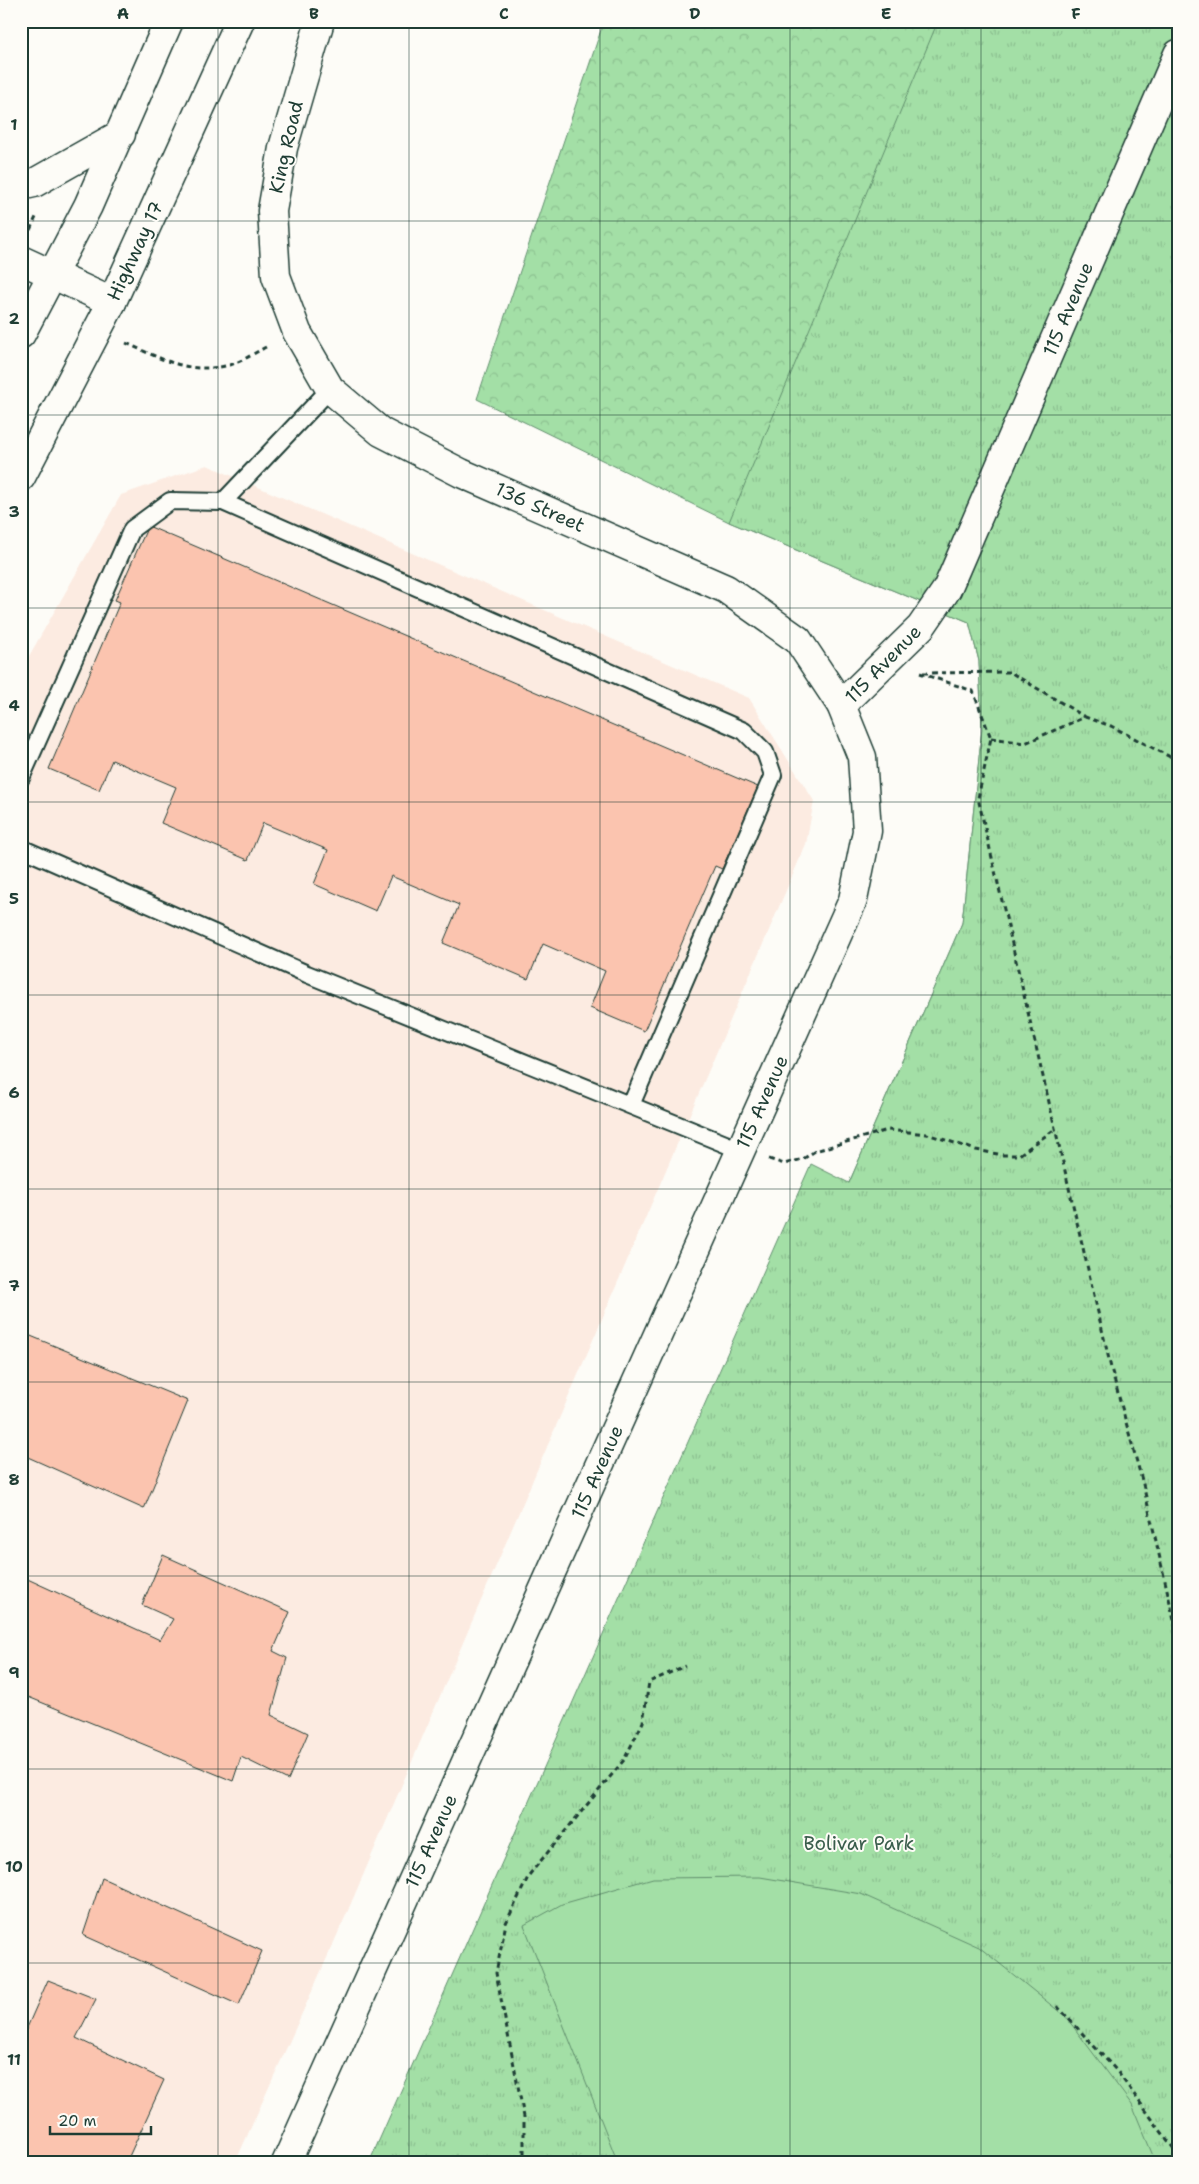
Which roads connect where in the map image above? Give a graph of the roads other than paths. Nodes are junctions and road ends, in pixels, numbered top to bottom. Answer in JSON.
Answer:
{"nodes":[{"id":1,"x":169,"y":21,"type":"edge"},
{"id":2,"x":240,"y":21,"type":"edge"},
{"id":3,"x":320,"y":21,"type":"edge"},
{"id":4,"x":1178,"y":54,"type":"edge"},
{"id":5,"x":121,"y":134,"type":"junction"},
{"id":6,"x":21,"y":186,"type":"edge"},
{"id":7,"x":21,"y":260,"type":"edge"},
{"id":8,"x":52,"y":274,"type":"junction"},
{"id":9,"x":276,"y":276,"type":"joint"},
{"id":10,"x":112,"y":302,"type":"junction"},
{"id":11,"x":21,"y":334,"type":"edge"},
{"id":12,"x":330,"y":390,"type":"junction"},
{"id":13,"x":21,"y":477,"type":"edge"},
{"id":14,"x":223,"y":502,"type":"junction"},
{"id":15,"x":841,"y":705,"type":"junction"},
{"id":16,"x":21,"y":778,"type":"edge"},
{"id":17,"x":21,"y":848,"type":"edge"},
{"id":18,"x":631,"y":1105,"type":"junction"},
{"id":19,"x":740,"y":1150,"type":"junction"},
{"id":20,"x":286,"y":2163,"type":"edge"}],
"edges":[{"from":1,"to":5,"type":"main road"},
{"from":2,"to":10,"type":"main road","name":"Highway 17"},
{"from":3,"to":9,"type":"main road","name":"King Road"},
{"from":4,"to":15,"type":"main road","name":"115 Avenue"},
{"from":5,"to":6,"type":"main road"},
{"from":5,"to":8,"type":"main road"},
{"from":7,"to":8,"type":"main road"},
{"from":8,"to":10,"type":"main road"},
{"from":8,"to":11,"type":"main road"},
{"from":9,"to":12,"type":"main road","name":"136 Street"},
{"from":10,"to":13,"type":"main road","name":"Highway 17"},
{"from":12,"to":14,"type":"lane"},
{"from":12,"to":15,"type":"main road","name":"136 Street"},
{"from":14,"to":16,"type":"lane"},
{"from":14,"to":18,"type":"lane"},
{"from":15,"to":19,"type":"main road","name":"115 Avenue"},
{"from":17,"to":18,"type":"lane"},
{"from":18,"to":19,"type":"lane"},
{"from":19,"to":20,"type":"main road","name":"115 Avenue"}]}
